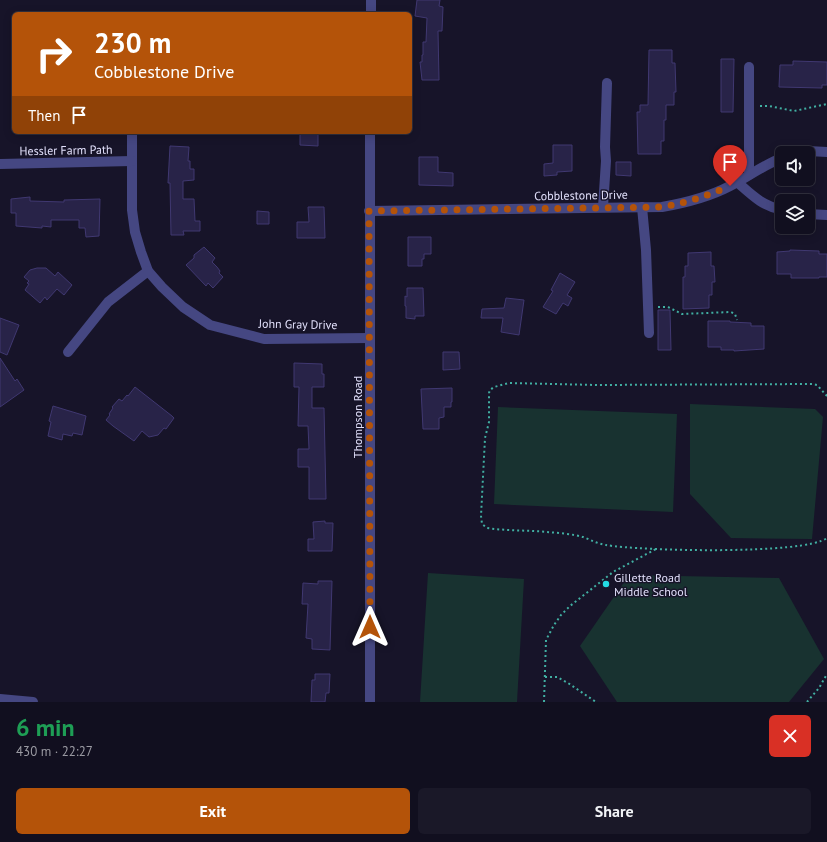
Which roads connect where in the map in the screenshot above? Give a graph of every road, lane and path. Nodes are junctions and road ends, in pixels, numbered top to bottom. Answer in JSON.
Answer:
{"nodes":[{"id":1,"x":371,"y":0,"type":"edge"},
{"id":2,"x":371,"y":12,"type":"edge"},
{"id":3,"x":749,"y":67,"type":"dead end"},
{"id":4,"x":607,"y":83,"type":"dead end"},
{"id":5,"x":827,"y":104,"type":"edge"},
{"id":6,"x":749,"y":106,"type":"junction"},
{"id":7,"x":132,"y":134,"type":"edge"},
{"id":8,"x":370,"y":134,"type":"edge"},
{"id":9,"x":815,"y":151,"type":"edge"},
{"id":10,"x":827,"y":152,"type":"edge"},
{"id":11,"x":132,"y":161,"type":"junction"},
{"id":12,"x":775,"y":161,"type":"edge"},
{"id":13,"x":0,"y":164,"type":"edge"},
{"id":14,"x":749,"y":175,"type":"junction"},
{"id":15,"x":737,"y":182,"type":"junction"},
{"id":16,"x":603,"y":207,"type":"junction"},
{"id":17,"x":642,"y":207,"type":"junction"},
{"id":18,"x":775,"y":208,"type":"edge"},
{"id":19,"x":369,"y":211,"type":"junction"},
{"id":20,"x":815,"y":214,"type":"edge"},
{"id":21,"x":827,"y":215,"type":"edge"},
{"id":22,"x":148,"y":271,"type":"junction"},
{"id":23,"x":648,"y":307,"type":"junction"},
{"id":24,"x":737,"y":320,"type":"dead end"},
{"id":25,"x":649,"y":333,"type":"dead end"},
{"id":26,"x":370,"y":338,"type":"junction"},
{"id":27,"x":68,"y":352,"type":"dead end"},
{"id":28,"x":827,"y":396,"type":"edge"},
{"id":29,"x":827,"y":538,"type":"edge"},
{"id":30,"x":657,"y":549,"type":"junction"},
{"id":31,"x":827,"y":674,"type":"edge"},
{"id":32,"x":545,"y":677,"type":"junction"},
{"id":33,"x":0,"y":699,"type":"edge"},
{"id":34,"x":33,"y":702,"type":"edge"},
{"id":35,"x":370,"y":702,"type":"edge"},
{"id":36,"x":544,"y":702,"type":"edge"},
{"id":37,"x":596,"y":702,"type":"edge"},
{"id":38,"x":808,"y":702,"type":"edge"}],
"edges":[{"from":1,"to":2,"type":"street"},
{"from":3,"to":6,"type":"street"},
{"from":4,"to":16,"type":"street"},
{"from":5,"to":6,"type":"path"},
{"from":6,"to":14,"type":"street"},
{"from":7,"to":11,"type":"street","name":"John Gray Drive"},
{"from":8,"to":19,"type":"street","name":"Thompson Road"},
{"from":9,"to":10,"type":"street"},
{"from":11,"to":13,"type":"street","name":"Hessler Farm Path"},
{"from":11,"to":22,"type":"street","name":"John Gray Drive"},
{"from":12,"to":14,"type":"street","name":"Cobblestone Drive"},
{"from":14,"to":15,"type":"street","name":"Cobblestone Drive"},
{"from":15,"to":17,"type":"street","name":"Cobblestone Drive"},
{"from":15,"to":18,"type":"street"},
{"from":16,"to":17,"type":"street","name":"Cobblestone Drive"},
{"from":16,"to":19,"type":"street","name":"Cobblestone Drive"},
{"from":17,"to":23,"type":"street"},
{"from":19,"to":26,"type":"street","name":"Thompson Road"},
{"from":20,"to":21,"type":"street"},
{"from":22,"to":26,"type":"street","name":"John Gray Drive"},
{"from":22,"to":27,"type":"street"},
{"from":23,"to":24,"type":"path"},
{"from":23,"to":25,"type":"street"},
{"from":26,"to":35,"type":"street","name":"Thompson Road"},
{"from":28,"to":30,"type":"path"},
{"from":29,"to":30,"type":"path"},
{"from":30,"to":32,"type":"path"},
{"from":31,"to":38,"type":"path"},
{"from":32,"to":36,"type":"path"},
{"from":32,"to":37,"type":"path"},
{"from":33,"to":34,"type":"street"}]}
